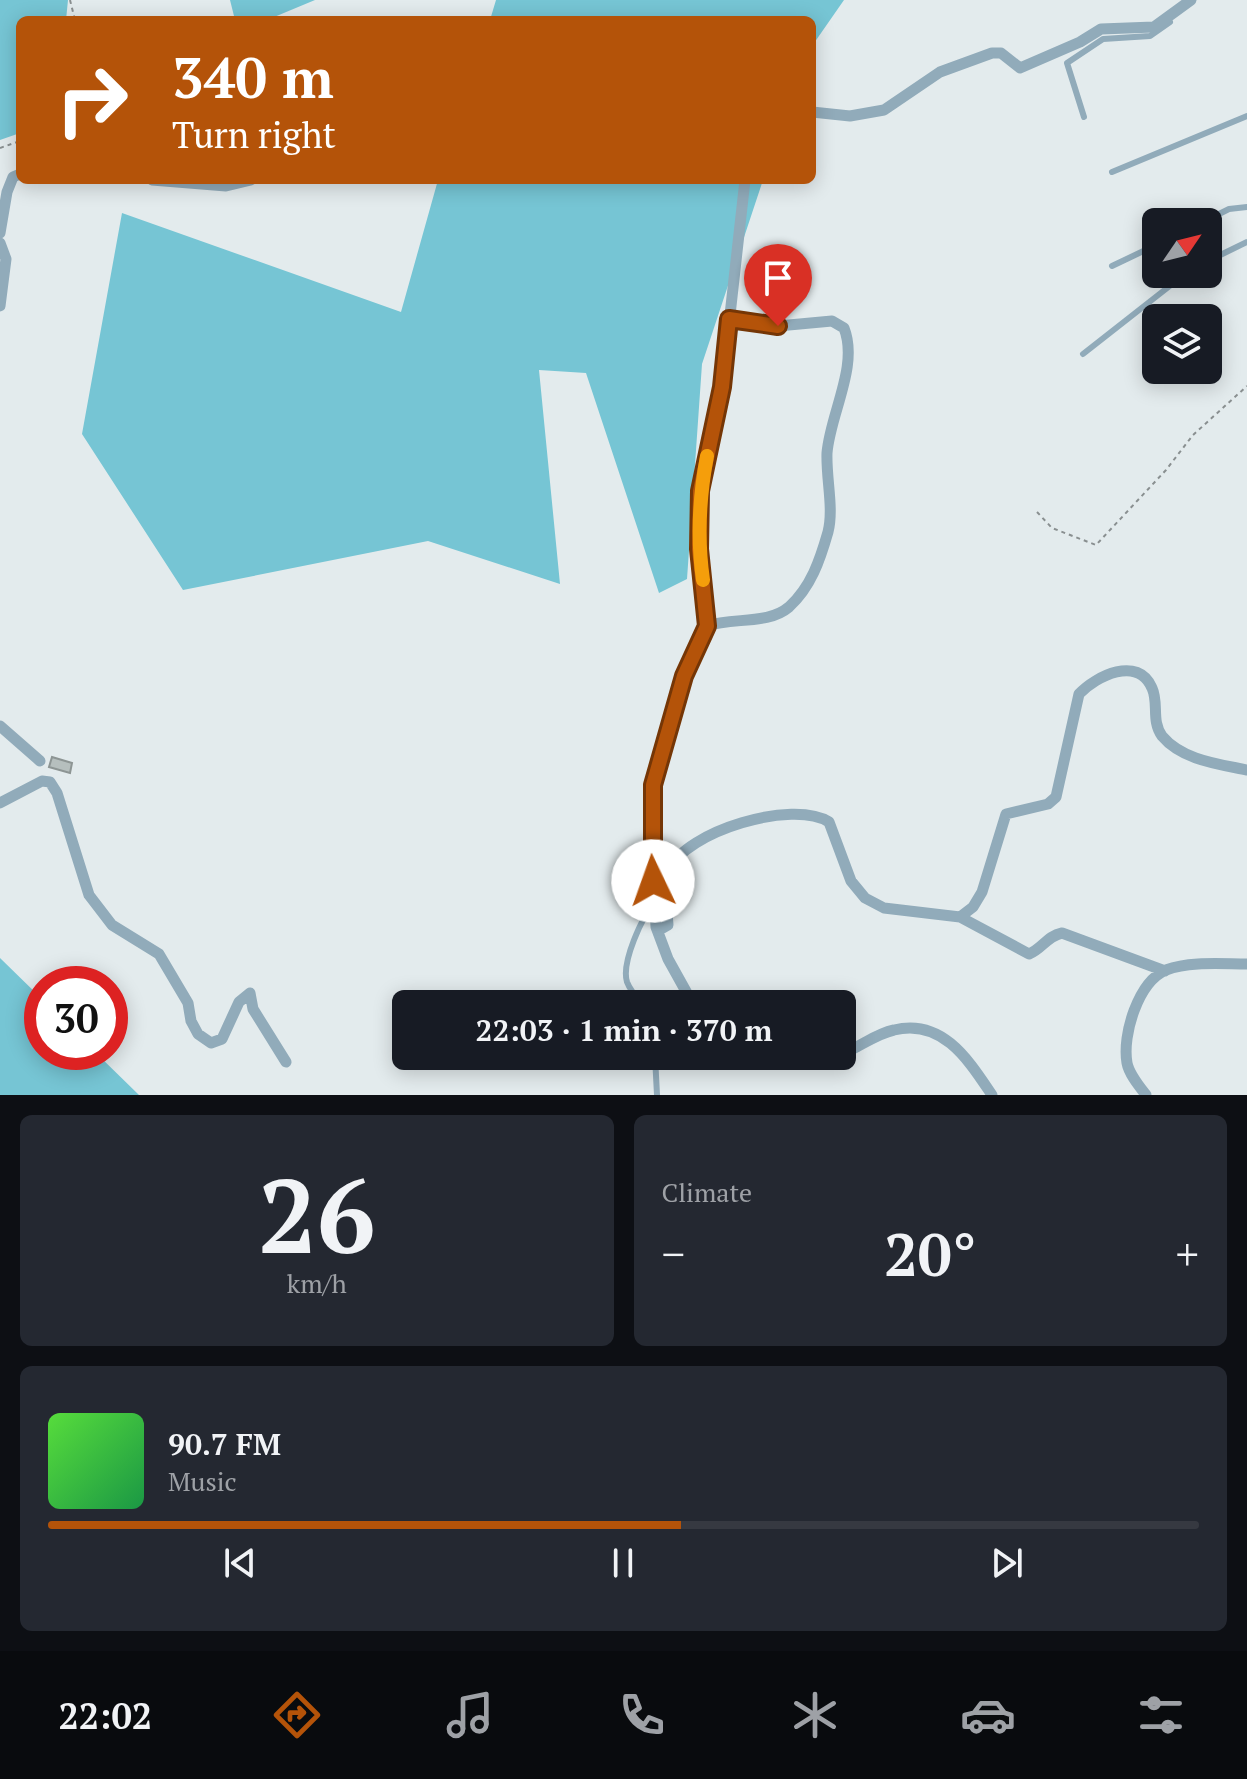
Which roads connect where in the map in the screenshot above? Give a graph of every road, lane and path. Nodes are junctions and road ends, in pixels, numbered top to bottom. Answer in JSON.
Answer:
{"nodes":[{"id":1,"x":1192,"y":0,"type":"edge"},
{"id":2,"x":816,"y":112,"type":"edge"},
{"id":3,"x":1247,"y":116,"type":"edge"},
{"id":4,"x":1084,"y":117,"type":"dead end"},
{"id":5,"x":1112,"y":172,"type":"dead end"},
{"id":6,"x":16,"y":176,"type":"edge"},
{"id":7,"x":201,"y":184,"type":"edge"},
{"id":8,"x":234,"y":184,"type":"edge"},
{"id":9,"x":745,"y":184,"type":"edge"},
{"id":10,"x":1247,"y":207,"type":"edge"},
{"id":11,"x":1222,"y":212,"type":"edge"},
{"id":12,"x":0,"y":233,"type":"edge"},
{"id":13,"x":1247,"y":242,"type":"edge"},
{"id":14,"x":0,"y":243,"type":"edge"},
{"id":15,"x":1142,"y":252,"type":"edge"},
{"id":16,"x":1222,"y":254,"type":"edge"},
{"id":17,"x":1112,"y":266,"type":"dead end"},
{"id":18,"x":1167,"y":288,"type":"edge"},
{"id":19,"x":0,"y":306,"type":"edge"},
{"id":20,"x":729,"y":319,"type":"junction"},
{"id":21,"x":1083,"y":354,"type":"dead end"},
{"id":22,"x":1247,"y":386,"type":"edge"},
{"id":23,"x":1037,"y":512,"type":"dead end"},
{"id":24,"x":707,"y":626,"type":"junction"},
{"id":25,"x":0,"y":726,"type":"edge"},
{"id":26,"x":40,"y":761,"type":"dead end"},
{"id":27,"x":1247,"y":770,"type":"edge"},
{"id":28,"x":0,"y":803,"type":"edge"},
{"id":29,"x":655,"y":903,"type":"junction"},
{"id":30,"x":960,"y":917,"type":"junction"},
{"id":31,"x":656,"y":927,"type":"junction"},
{"id":32,"x":1247,"y":964,"type":"edge"},
{"id":33,"x":1165,"y":971,"type":"junction"},
{"id":34,"x":633,"y":990,"type":"edge"},
{"id":35,"x":685,"y":990,"type":"edge"},
{"id":36,"x":856,"y":1048,"type":"edge"},
{"id":37,"x":286,"y":1062,"type":"dead end"},
{"id":38,"x":656,"y":1070,"type":"edge"},
{"id":39,"x":657,"y":1095,"type":"edge"},
{"id":40,"x":992,"y":1095,"type":"edge"},
{"id":41,"x":1146,"y":1095,"type":"edge"}],
"edges":[{"from":1,"to":2,"type":"street"},
{"from":1,"to":4,"type":"lane"},
{"from":3,"to":5,"type":"lane"},
{"from":6,"to":12,"type":"street"},
{"from":7,"to":8,"type":"street"},
{"from":9,"to":20,"type":"street"},
{"from":10,"to":11,"type":"lane"},
{"from":13,"to":16,"type":"lane"},
{"from":14,"to":19,"type":"street"},
{"from":15,"to":17,"type":"lane"},
{"from":18,"to":21,"type":"lane"},
{"from":20,"to":24,"type":"street"},
{"from":20,"to":24,"type":"street"},
{"from":22,"to":23,"type":"path"},
{"from":24,"to":29,"type":"street"},
{"from":25,"to":26,"type":"street"},
{"from":27,"to":30,"type":"street"},
{"from":28,"to":37,"type":"street"},
{"from":29,"to":31,"type":"street"},
{"from":29,"to":34,"type":"lane"},
{"from":30,"to":31,"type":"street"},
{"from":30,"to":33,"type":"street"},
{"from":31,"to":35,"type":"street"},
{"from":32,"to":33,"type":"street"},
{"from":33,"to":41,"type":"street"},
{"from":36,"to":40,"type":"street"},
{"from":38,"to":39,"type":"lane"}]}
